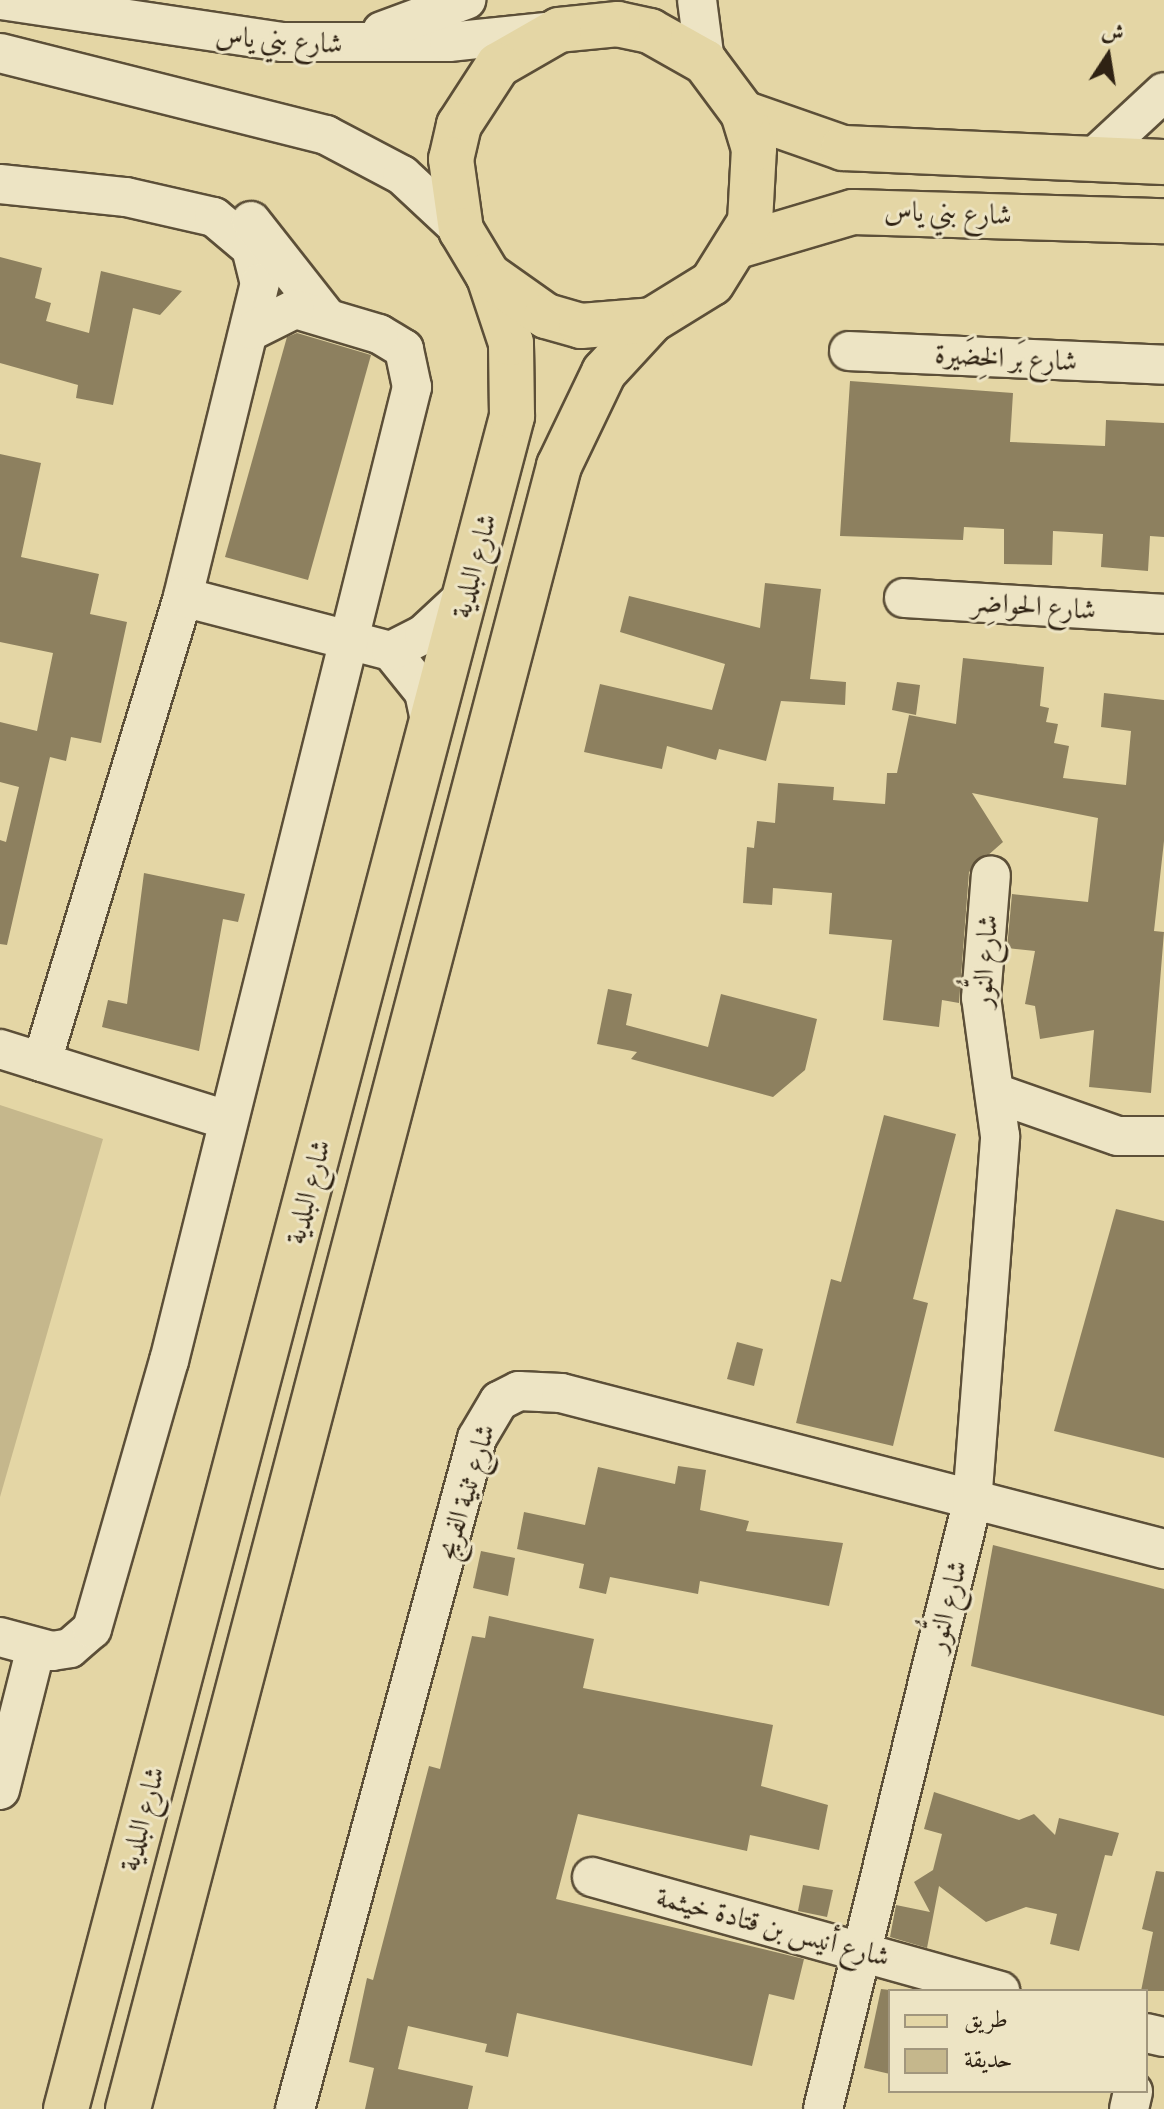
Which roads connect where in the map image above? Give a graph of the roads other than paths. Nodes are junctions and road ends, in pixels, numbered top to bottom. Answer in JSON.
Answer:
{"nodes":[{"id":1,"x":1,"y":0,"type":"edge"},
{"id":2,"x":466,"y":0,"type":"edge"},
{"id":3,"x":697,"y":0,"type":"edge"},
{"id":4,"x":584,"y":18,"type":"edge"},
{"id":5,"x":337,"y":44,"type":"junction"},
{"id":6,"x":0,"y":53,"type":"edge"},
{"id":7,"x":705,"y":62,"type":"junction"},
{"id":8,"x":1164,"y":92,"type":"edge"},
{"id":9,"x":743,"y":113,"type":"junction"},
{"id":10,"x":1092,"y":159,"type":"junction"},
{"id":11,"x":1164,"y":162,"type":"edge"},
{"id":12,"x":0,"y":184,"type":"edge"},
{"id":13,"x":163,"y":204,"type":"junction"},
{"id":14,"x":1164,"y":221,"type":"edge"},
{"id":15,"x":461,"y":230,"type":"junction"},
{"id":16,"x":738,"y":246,"type":"junction"},
{"id":17,"x":488,"y":275,"type":"junction"},
{"id":18,"x":325,"y":315,"type":"junction"},
{"id":19,"x":652,"y":320,"type":"junction"},
{"id":20,"x":253,"y":330,"type":"junction"},
{"id":21,"x":849,"y":351,"type":"dead end"},
{"id":22,"x":1164,"y":365,"type":"edge"},
{"id":23,"x":466,"y":595,"type":"junction"},
{"id":24,"x":183,"y":597,"type":"junction"},
{"id":25,"x":904,"y":598,"type":"dead end"},
{"id":26,"x":1164,"y":614,"type":"edge"},
{"id":27,"x":352,"y":641,"type":"junction"},
{"id":28,"x":391,"y":651,"type":"junction"},
{"id":29,"x":431,"y":726,"type":"junction"},
{"id":30,"x":991,"y":875,"type":"dead end"},
{"id":31,"x":0,"y":1049,"type":"edge"},
{"id":32,"x":42,"y":1062,"type":"junction"},
{"id":33,"x":995,"y":1093,"type":"junction"},
{"id":34,"x":224,"y":1119,"type":"junction"},
{"id":35,"x":1164,"y":1136,"type":"edge"},
{"id":36,"x":972,"y":1503,"type":"junction"},
{"id":37,"x":1164,"y":1549,"type":"edge"},
{"id":38,"x":0,"y":1637,"type":"edge"},
{"id":39,"x":36,"y":1648,"type":"junction"},
{"id":40,"x":0,"y":1790,"type":"edge"},
{"id":41,"x":592,"y":1877,"type":"dead end"},
{"id":42,"x":862,"y":1952,"type":"junction"},
{"id":43,"x":993,"y":1989,"type":"edge"},
{"id":44,"x":133,"y":2103,"type":"edge"},
{"id":45,"x":66,"y":2109,"type":"edge"},
{"id":46,"x":295,"y":2109,"type":"edge"},
{"id":47,"x":823,"y":2109,"type":"edge"}],
"edges":[{"from":1,"to":5,"type":"street","name":"شارع بني ياس"},
{"from":2,"to":5,"type":"street"},
{"from":3,"to":7,"type":"street"},
{"from":4,"to":5,"type":"street","name":"شارع بني ياس"},
{"from":4,"to":7,"type":"main road"},
{"from":4,"to":15,"type":"main road"},
{"from":6,"to":15,"type":"street"},
{"from":7,"to":9,"type":"main road"},
{"from":8,"to":10,"type":"street"},
{"from":9,"to":10,"type":"main road"},
{"from":9,"to":16,"type":"main road"},
{"from":10,"to":11,"type":"main road"},
{"from":12,"to":13,"type":"street"},
{"from":13,"to":18,"type":"street"},
{"from":13,"to":20,"type":"street"},
{"from":14,"to":16,"type":"main road","name":"شارع بني ياس"},
{"from":15,"to":17,"type":"main road"},
{"from":16,"to":19,"type":"main road"},
{"from":17,"to":19,"type":"main road"},
{"from":17,"to":23,"type":"main road","name":"شارع البلدية"},
{"from":18,"to":20,"type":"street"},
{"from":18,"to":27,"type":"street"},
{"from":19,"to":44,"type":"main road","name":"شارع البلدية"},
{"from":20,"to":24,"type":"street"},
{"from":21,"to":22,"type":"street","name":"شارع بَر الخِضَيرة"},
{"from":23,"to":28,"type":"street"},
{"from":23,"to":29,"type":"main road","name":"شارع البلدية"},
{"from":24,"to":27,"type":"street"},
{"from":24,"to":32,"type":"street"},
{"from":25,"to":26,"type":"street","name":"شارع الحواضِر"},
{"from":27,"to":28,"type":"street"},
{"from":27,"to":34,"type":"street"},
{"from":28,"to":29,"type":"street"},
{"from":29,"to":45,"type":"main road","name":"شارع البلدية"},
{"from":30,"to":33,"type":"street","name":"شارع النُّور"},
{"from":31,"to":32,"type":"street"},
{"from":32,"to":34,"type":"street"},
{"from":33,"to":35,"type":"street"},
{"from":33,"to":36,"type":"street","name":"شارع النُّور"},
{"from":34,"to":39,"type":"street"},
{"from":36,"to":37,"type":"street","name":"شارع ثنية الفريج"},
{"from":36,"to":42,"type":"street","name":"شارع النُّور"},
{"from":36,"to":46,"type":"street","name":"شارع ثنية الفريج"},
{"from":38,"to":39,"type":"street"},
{"from":39,"to":40,"type":"street"},
{"from":41,"to":42,"type":"street","name":"شارع أنيس بن قتادة خيثمة"},
{"from":42,"to":43,"type":"street","name":"شارع أنيس بن قتادة خيثمة"},
{"from":42,"to":47,"type":"street","name":"شارع النُّور"}]}
